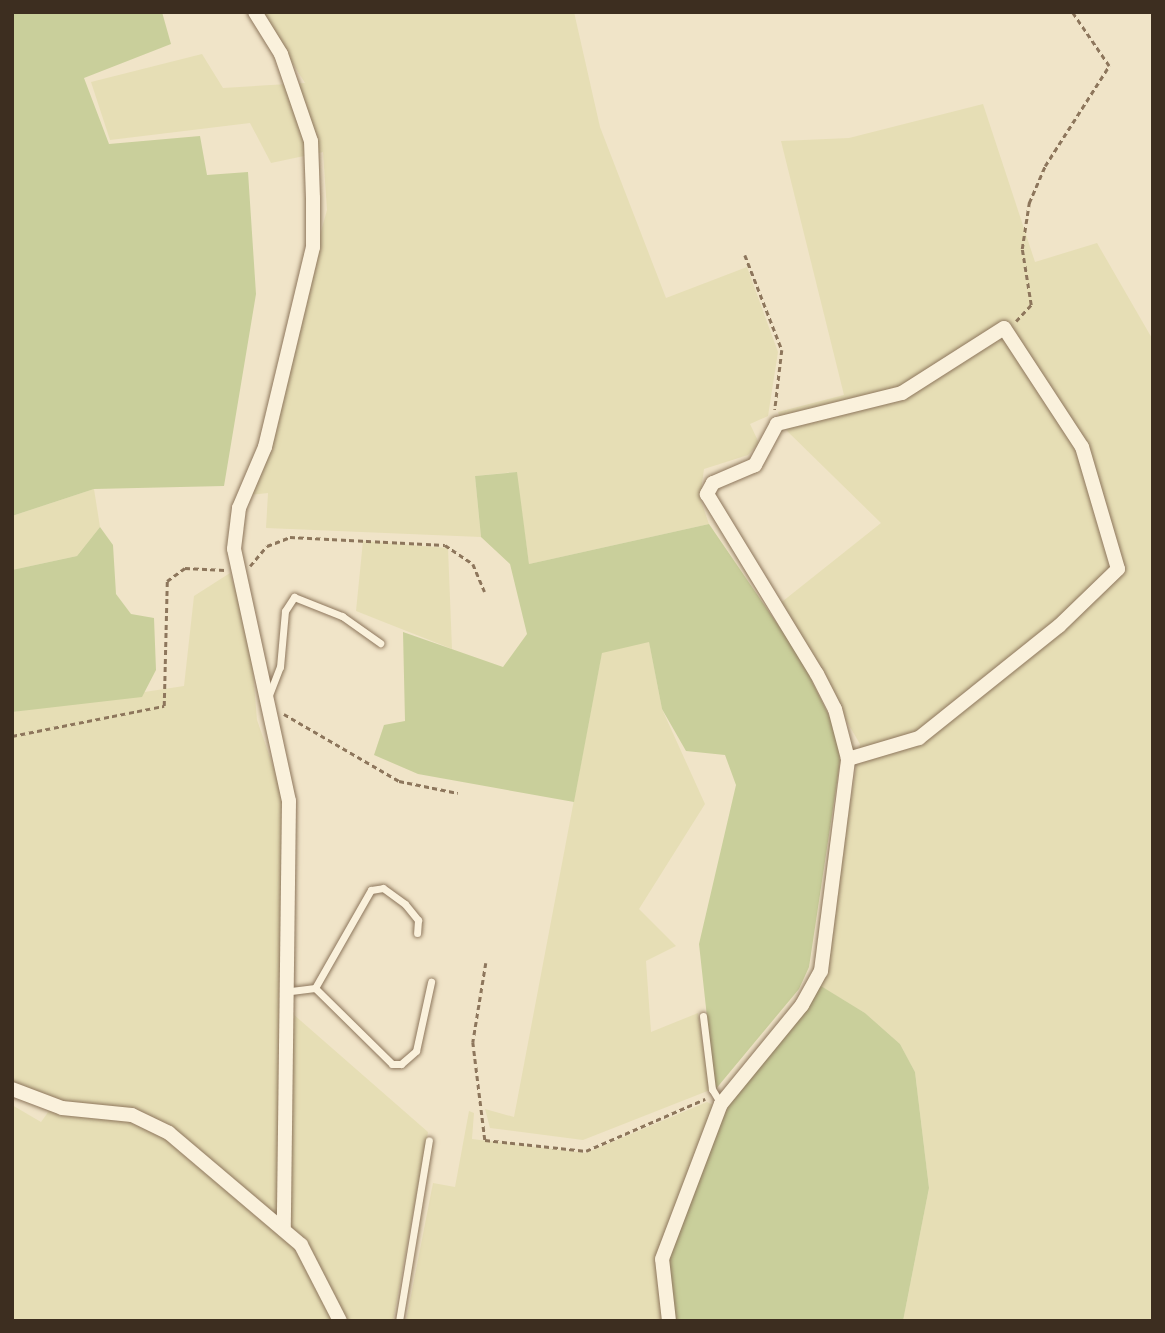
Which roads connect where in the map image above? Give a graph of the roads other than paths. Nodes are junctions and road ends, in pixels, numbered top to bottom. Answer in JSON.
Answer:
{"nodes":[{"id":1,"x":255,"y":12,"type":"edge"},
{"id":2,"x":380,"y":643,"type":"dead end"},
{"id":3,"x":263,"y":705,"type":"junction"},
{"id":4,"x":848,"y":759,"type":"junction"},
{"id":5,"x":416,"y":933,"type":"dead end"},
{"id":6,"x":431,"y":982,"type":"dead end"},
{"id":7,"x":315,"y":988,"type":"junction"},
{"id":8,"x":291,"y":991,"type":"junction"},
{"id":9,"x":703,"y":1016,"type":"dead end"},
{"id":10,"x":12,"y":1089,"type":"edge"},
{"id":11,"x":721,"y":1104,"type":"junction"},
{"id":12,"x":429,"y":1140,"type":"dead end"},
{"id":13,"x":284,"y":1228,"type":"junction"},
{"id":14,"x":340,"y":1321,"type":"edge"},
{"id":15,"x":399,"y":1321,"type":"edge"},
{"id":16,"x":669,"y":1321,"type":"edge"}],
"edges":[{"from":1,"to":3,"type":"street"},
{"from":2,"to":3,"type":"lane"},
{"from":3,"to":8,"type":"street"},
{"from":4,"to":4,"type":"street"},
{"from":4,"to":11,"type":"street"},
{"from":5,"to":7,"type":"lane"},
{"from":6,"to":7,"type":"lane"},
{"from":7,"to":8,"type":"lane"},
{"from":8,"to":13,"type":"street"},
{"from":9,"to":11,"type":"lane"},
{"from":10,"to":13,"type":"street"},
{"from":11,"to":16,"type":"street"},
{"from":12,"to":15,"type":"lane"},
{"from":13,"to":14,"type":"street"}]}
